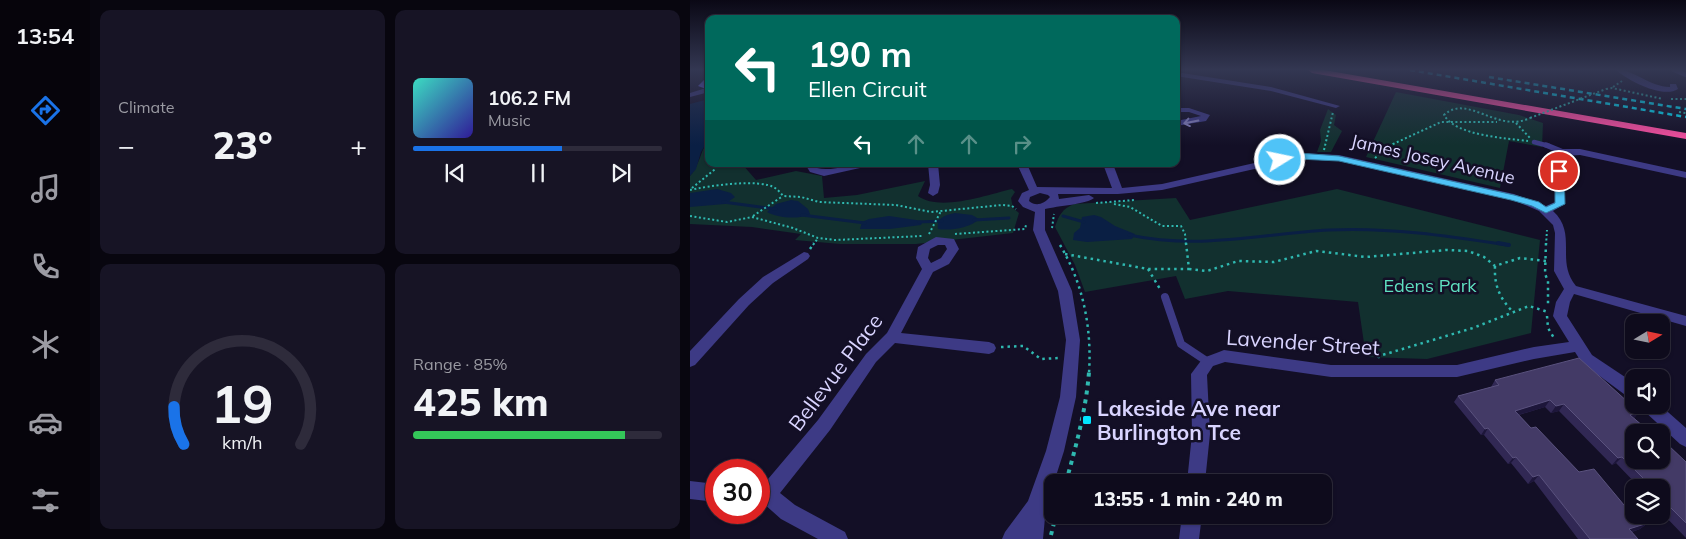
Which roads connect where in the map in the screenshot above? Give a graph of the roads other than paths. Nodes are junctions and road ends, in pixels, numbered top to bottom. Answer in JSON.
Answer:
{"nodes":[{"id":1,"x":1295,"y":95,"type":"edge"},
{"id":2,"x":1455,"y":95,"type":"edge"},
{"id":3,"x":1489,"y":95,"type":"edge"},
{"id":4,"x":1336,"y":106,"type":"road end"},
{"id":5,"x":1180,"y":110,"type":"edge"},
{"id":6,"x":1180,"y":123,"type":"edge"},
{"id":7,"x":1686,"y":129,"type":"edge"},
{"id":8,"x":1686,"y":136,"type":"edge"},
{"id":9,"x":1534,"y":142,"type":"road end"},
{"id":10,"x":1563,"y":152,"type":"junction"},
{"id":11,"x":812,"y":167,"type":"edge"},
{"id":12,"x":852,"y":167,"type":"edge"},
{"id":13,"x":933,"y":167,"type":"edge"},
{"id":14,"x":1023,"y":167,"type":"edge"},
{"id":15,"x":1109,"y":167,"type":"edge"},
{"id":16,"x":1686,"y":175,"type":"edge"},
{"id":17,"x":1034,"y":191,"type":"junction"},
{"id":18,"x":1049,"y":191,"type":"junction"},
{"id":19,"x":1118,"y":191,"type":"junction"},
{"id":20,"x":933,"y":193,"type":"dead end"},
{"id":21,"x":1037,"y":207,"type":"junction"},
{"id":22,"x":1053,"y":207,"type":"junction"},
{"id":23,"x":1546,"y":210,"type":"junction"},
{"id":24,"x":804,"y":256,"type":"dead end"},
{"id":25,"x":928,"y":269,"type":"dead end"},
{"id":26,"x":1571,"y":289,"type":"junction"},
{"id":27,"x":1165,"y":296,"type":"road end"},
{"id":28,"x":1686,"y":321,"type":"edge"},
{"id":29,"x":892,"y":337,"type":"junction"},
{"id":30,"x":1577,"y":346,"type":"junction"},
{"id":31,"x":989,"y":348,"type":"road end"},
{"id":32,"x":690,"y":361,"type":"edge"},
{"id":33,"x":1208,"y":362,"type":"junction"},
{"id":34,"x":1625,"y":386,"type":"edge"},
{"id":35,"x":1660,"y":414,"type":"edge"},
{"id":36,"x":1686,"y":439,"type":"edge"},
{"id":37,"x":1197,"y":474,"type":"edge"},
{"id":38,"x":770,"y":486,"type":"edge"},
{"id":39,"x":690,"y":490,"type":"edge"},
{"id":40,"x":705,"y":492,"type":"edge"},
{"id":41,"x":770,"y":499,"type":"edge"},
{"id":42,"x":1036,"y":507,"type":"junction"},
{"id":43,"x":1192,"y":524,"type":"edge"},
{"id":44,"x":838,"y":539,"type":"edge"},
{"id":45,"x":1012,"y":539,"type":"edge"},
{"id":46,"x":1033,"y":539,"type":"edge"},
{"id":47,"x":1192,"y":539,"type":"edge"}],
"edges":[{"from":1,"to":4,"type":"street"},
{"from":2,"to":8,"type":"highway"},
{"from":3,"to":7,"type":"highway"},
{"from":5,"to":6,"type":"street","one_way":true},
{"from":9,"to":10,"type":"lane"},
{"from":10,"to":16,"type":"street"},
{"from":10,"to":23,"type":"street"},
{"from":11,"to":12,"type":"street"},
{"from":13,"to":20,"type":"street"},
{"from":14,"to":17,"type":"street"},
{"from":15,"to":19,"type":"street"},
{"from":17,"to":18,"type":"street","name":"James Josey Avenue"},
{"from":17,"to":21,"type":"street"},
{"from":18,"to":19,"type":"street","name":"James Josey Avenue"},
{"from":18,"to":22,"type":"street"},
{"from":19,"to":22,"type":"street","name":"James Josey Avenue"},
{"from":19,"to":23,"type":"street","name":"James Josey Avenue"},
{"from":21,"to":22,"type":"street","name":"James Josey Avenue"},
{"from":21,"to":42,"type":"street"},
{"from":23,"to":26,"type":"street"},
{"from":24,"to":32,"type":"street"},
{"from":25,"to":29,"type":"street","name":"Bellevue Place"},
{"from":26,"to":28,"type":"street"},
{"from":26,"to":30,"type":"street"},
{"from":27,"to":33,"type":"lane"},
{"from":29,"to":31,"type":"street"},
{"from":29,"to":38,"type":"street","name":"Bellevue Place"},
{"from":30,"to":33,"type":"street","name":"Lavender Street"},
{"from":30,"to":34,"type":"street"},
{"from":33,"to":37,"type":"street","name":"Lavender Street"},
{"from":35,"to":36,"type":"street"},
{"from":39,"to":40,"type":"street"},
{"from":41,"to":44,"type":"street"},
{"from":42,"to":45,"type":"street"},
{"from":42,"to":46,"type":"street"},
{"from":43,"to":47,"type":"street"}]}
